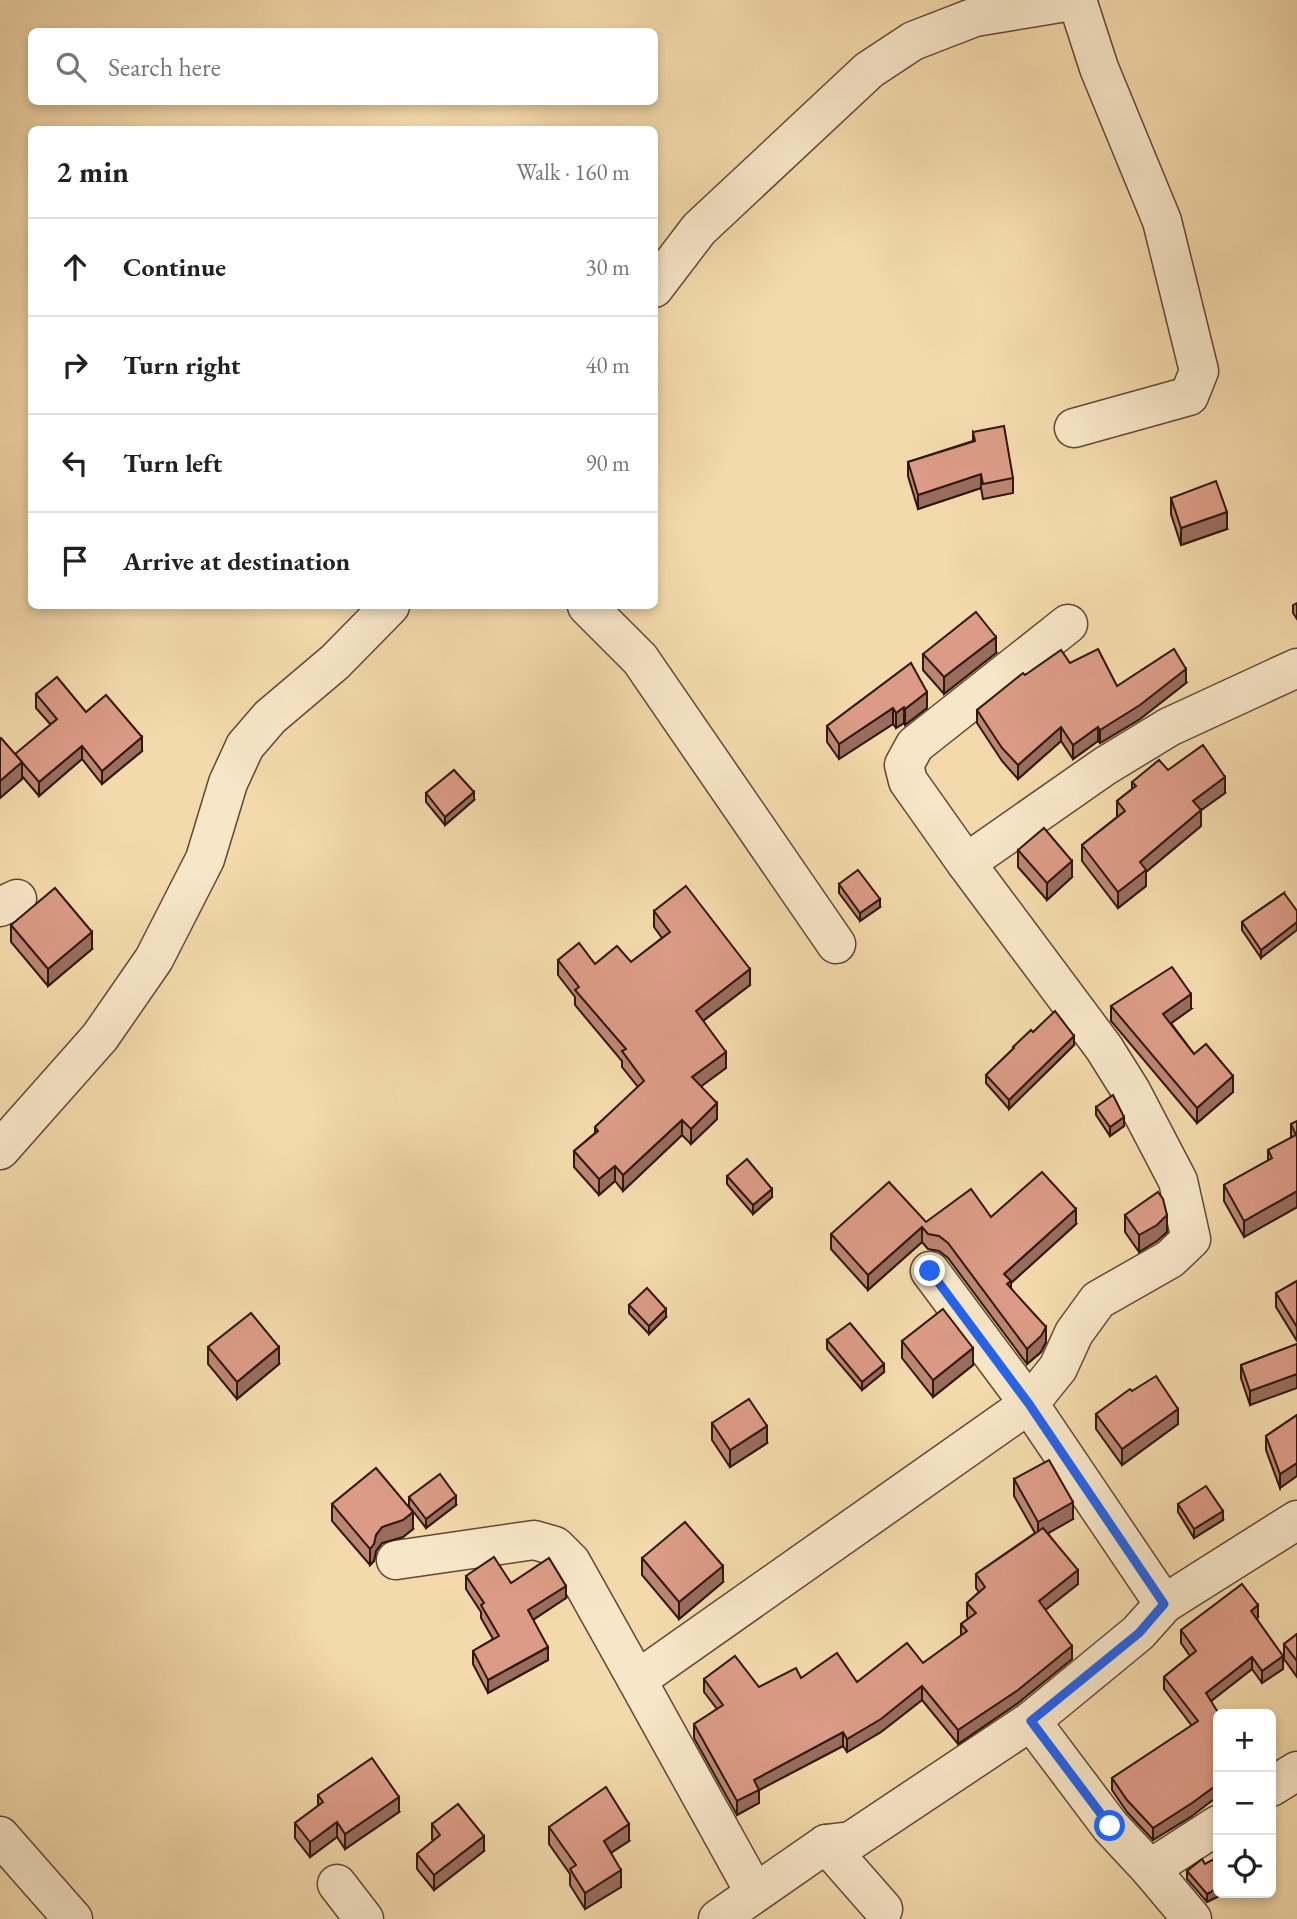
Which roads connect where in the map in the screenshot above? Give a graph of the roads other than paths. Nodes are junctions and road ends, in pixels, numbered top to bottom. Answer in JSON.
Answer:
{"nodes":[{"id":1,"x":1078,"y":0,"type":"edge"},
{"id":2,"x":658,"y":283,"type":"edge"},
{"id":3,"x":1074,"y":428,"type":"dead end"},
{"id":4,"x":387,"y":609,"type":"edge"},
{"id":5,"x":590,"y":609,"type":"edge"},
{"id":6,"x":1068,"y":624,"type":"dead end"},
{"id":7,"x":1297,"y":668,"type":"edge"},
{"id":8,"x":966,"y":863,"type":"junction"},
{"id":9,"x":836,"y":944,"type":"dead end"},
{"id":10,"x":0,"y":1150,"type":"edge"},
{"id":11,"x":930,"y":1271,"type":"dead end"},
{"id":12,"x":1029,"y":1404,"type":"junction"},
{"id":13,"x":1297,"y":1520,"type":"edge"},
{"id":14,"x":396,"y":1560,"type":"dead end"},
{"id":15,"x":1164,"y":1604,"type":"junction"},
{"id":16,"x":637,"y":1680,"type":"junction"},
{"id":17,"x":1031,"y":1721,"type":"junction"},
{"id":18,"x":1297,"y":1770,"type":"edge"},
{"id":19,"x":1276,"y":1784,"type":"edge"},
{"id":20,"x":1213,"y":1829,"type":"edge"},
{"id":21,"x":0,"y":1836,"type":"edge"},
{"id":22,"x":826,"y":1844,"type":"junction"},
{"id":23,"x":1150,"y":1869,"type":"junction"},
{"id":24,"x":337,"y":1884,"type":"dead end"},
{"id":25,"x":755,"y":1893,"type":"junction"},
{"id":26,"x":883,"y":1909,"type":"dead end"},
{"id":27,"x":73,"y":1919,"type":"edge"},
{"id":28,"x":364,"y":1919,"type":"edge"},
{"id":29,"x":718,"y":1919,"type":"edge"},
{"id":30,"x":1192,"y":1919,"type":"edge"}],
"edges":[{"from":1,"to":2,"type":"street"},
{"from":1,"to":3,"type":"street"},
{"from":4,"to":10,"type":"street"},
{"from":5,"to":9,"type":"street"},
{"from":6,"to":8,"type":"street"},
{"from":7,"to":8,"type":"street"},
{"from":8,"to":12,"type":"street"},
{"from":11,"to":12,"type":"street"},
{"from":12,"to":15,"type":"street"},
{"from":12,"to":16,"type":"street"},
{"from":13,"to":15,"type":"street"},
{"from":14,"to":16,"type":"street"},
{"from":15,"to":17,"type":"street"},
{"from":16,"to":25,"type":"street"},
{"from":17,"to":22,"type":"street"},
{"from":17,"to":23,"type":"street"},
{"from":18,"to":19,"type":"street"},
{"from":20,"to":23,"type":"street"},
{"from":21,"to":27,"type":"street"},
{"from":22,"to":25,"type":"street"},
{"from":22,"to":26,"type":"street"},
{"from":23,"to":30,"type":"street"},
{"from":24,"to":28,"type":"street"},
{"from":25,"to":29,"type":"street"}]}
